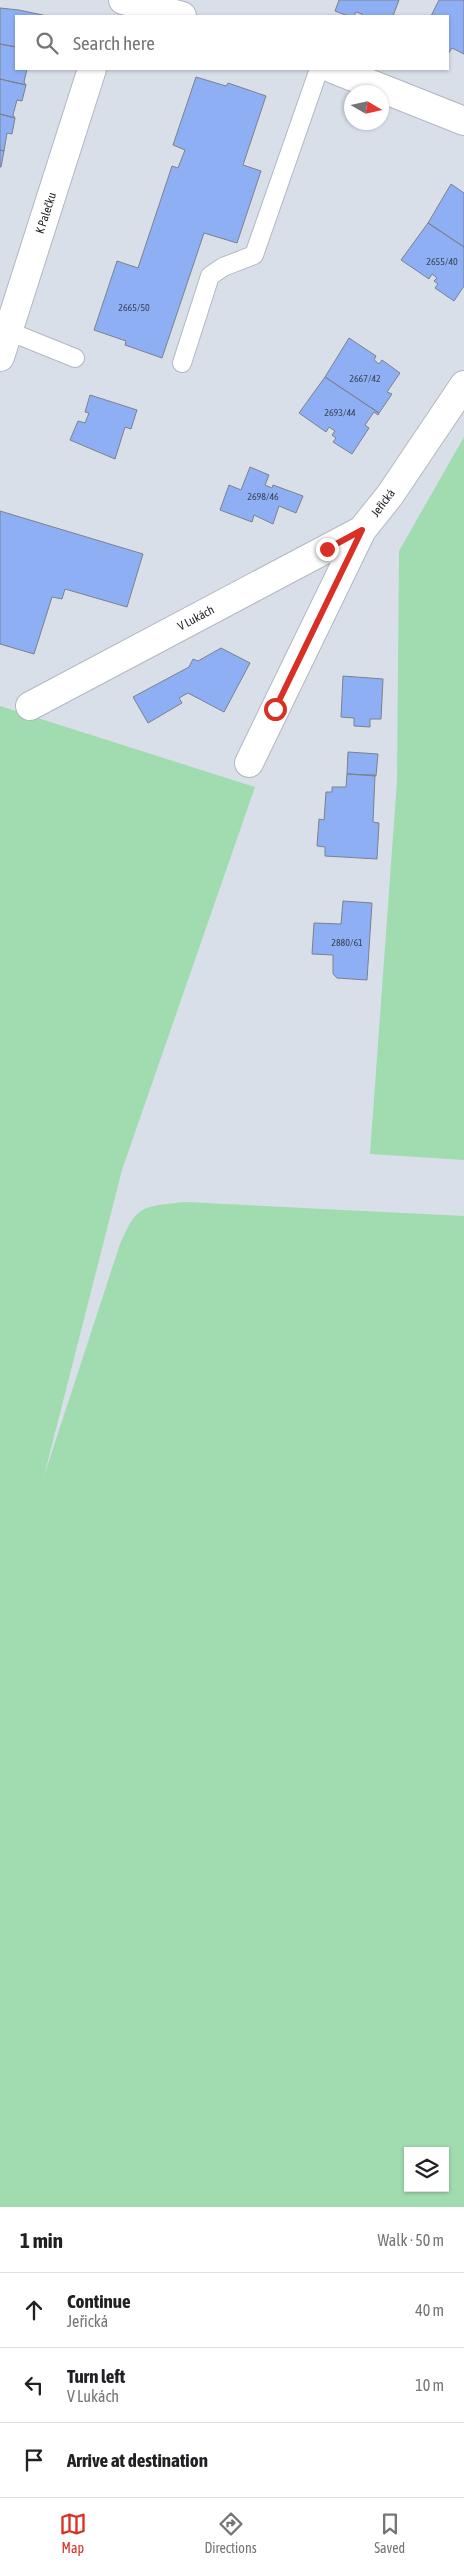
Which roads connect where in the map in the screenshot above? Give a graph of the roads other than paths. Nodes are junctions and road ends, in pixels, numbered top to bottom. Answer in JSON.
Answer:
{"nodes":[{"id":1,"x":114,"y":0,"type":"edge"},
{"id":2,"x":123,"y":0,"type":"edge"},
{"id":3,"x":109,"y":15,"type":"edge"},
{"id":4,"x":178,"y":15,"type":"edge"},
{"id":5,"x":92,"y":70,"type":"edge"},
{"id":6,"x":320,"y":70,"type":"edge"},
{"id":7,"x":336,"y":70,"type":"edge"},
{"id":8,"x":464,"y":122,"type":"edge"},
{"id":9,"x":8,"y":331,"type":"junction"},
{"id":10,"x":0,"y":358,"type":"edge"},
{"id":11,"x":75,"y":358,"type":"dead end"},
{"id":12,"x":182,"y":363,"type":"dead end"},
{"id":13,"x":464,"y":385,"type":"edge"},
{"id":14,"x":362,"y":530,"type":"junction"},
{"id":15,"x":30,"y":706,"type":"dead end"},
{"id":16,"x":249,"y":763,"type":"dead end"}],
"edges":[{"from":1,"to":3,"type":"street"},
{"from":2,"to":4,"type":"street"},
{"from":5,"to":9,"type":"street","name":"K Palečku"},
{"from":6,"to":12,"type":"lane"},
{"from":7,"to":8,"type":"street"},
{"from":9,"to":10,"type":"street","name":"K Palečku"},
{"from":9,"to":11,"type":"lane"},
{"from":13,"to":14,"type":"street","name":"Jeřická"},
{"from":14,"to":15,"type":"street","name":"V Lukách"},
{"from":14,"to":16,"type":"street","name":"Jeřická"}]}
